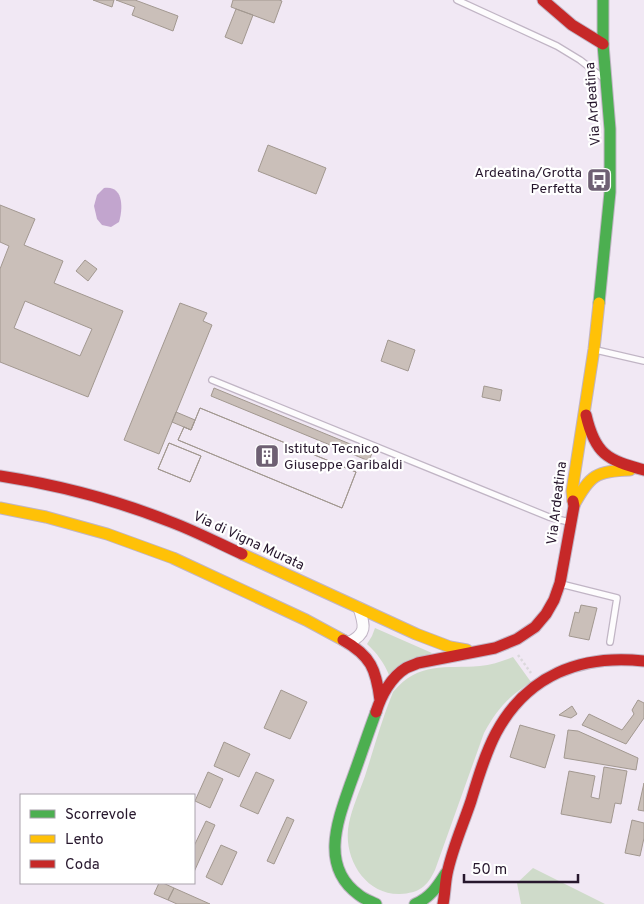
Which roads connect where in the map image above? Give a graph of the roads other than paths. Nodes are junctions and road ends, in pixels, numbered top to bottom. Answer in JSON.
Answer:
{"nodes":[{"id":1,"x":457,"y":0,"type":"edge"},
{"id":2,"x":543,"y":0,"type":"edge"},
{"id":3,"x":603,"y":0,"type":"edge"},
{"id":4,"x":602,"y":44,"type":"junction"},
{"id":5,"x":606,"y":80,"type":"junction"},
{"id":6,"x":594,"y":349,"type":"junction"},
{"id":7,"x":644,"y":361,"type":"edge"},
{"id":8,"x":212,"y":380,"type":"dead end"},
{"id":9,"x":586,"y":410,"type":"junction"},
{"id":10,"x":643,"y":470,"type":"edge"},
{"id":11,"x":0,"y":476,"type":"edge"},
{"id":12,"x":574,"y":506,"type":"junction"},
{"id":13,"x":0,"y":508,"type":"edge"},
{"id":14,"x":571,"y":522,"type":"junction"},
{"id":15,"x":560,"y":583,"type":"junction"},
{"id":16,"x":359,"y":608,"type":"junction"},
{"id":17,"x":610,"y":642,"type":"dead end"},
{"id":18,"x":348,"y":643,"type":"junction"},
{"id":19,"x":479,"y":651,"type":"junction"},
{"id":20,"x":644,"y":662,"type":"edge"},
{"id":21,"x":380,"y":700,"type":"junction"},
{"id":22,"x":448,"y":871,"type":"junction"},
{"id":23,"x":376,"y":904,"type":"edge"},
{"id":24,"x":415,"y":904,"type":"edge"},
{"id":25,"x":443,"y":904,"type":"edge"}],
"edges":[{"from":1,"to":5,"type":"lane"},
{"from":2,"to":4,"type":"main road"},
{"from":3,"to":4,"type":"main road","name":"Via Ardeatina"},
{"from":4,"to":5,"type":"main road","name":"Via Ardeatina"},
{"from":5,"to":6,"type":"main road","name":"Via Ardeatina"},
{"from":6,"to":7,"type":"lane"},
{"from":6,"to":9,"type":"main road","name":"Via Ardeatina"},
{"from":8,"to":14,"type":"lane"},
{"from":9,"to":10,"type":"main road"},
{"from":9,"to":12,"type":"main road","name":"Via Ardeatina"},
{"from":10,"to":12,"type":"main road"},
{"from":11,"to":16,"type":"main road","name":"Via di Vigna Murata"},
{"from":12,"to":14,"type":"main road","name":"Via Ardeatina"},
{"from":13,"to":18,"type":"main road"},
{"from":14,"to":15,"type":"main road","name":"Via Ardeatina"},
{"from":15,"to":17,"type":"lane"},
{"from":15,"to":19,"type":"main road","name":"Via Ardeatina"},
{"from":16,"to":18,"type":"street"},
{"from":16,"to":19,"type":"main road","name":"Via di Vigna Murata"},
{"from":18,"to":21,"type":"main road"},
{"from":19,"to":21,"type":"main road","name":"Via Ardeatina"},
{"from":20,"to":22,"type":"main road"},
{"from":21,"to":23,"type":"main road","name":"Via Ardeatina"},
{"from":22,"to":24,"type":"main road"},
{"from":22,"to":25,"type":"main road"}]}
